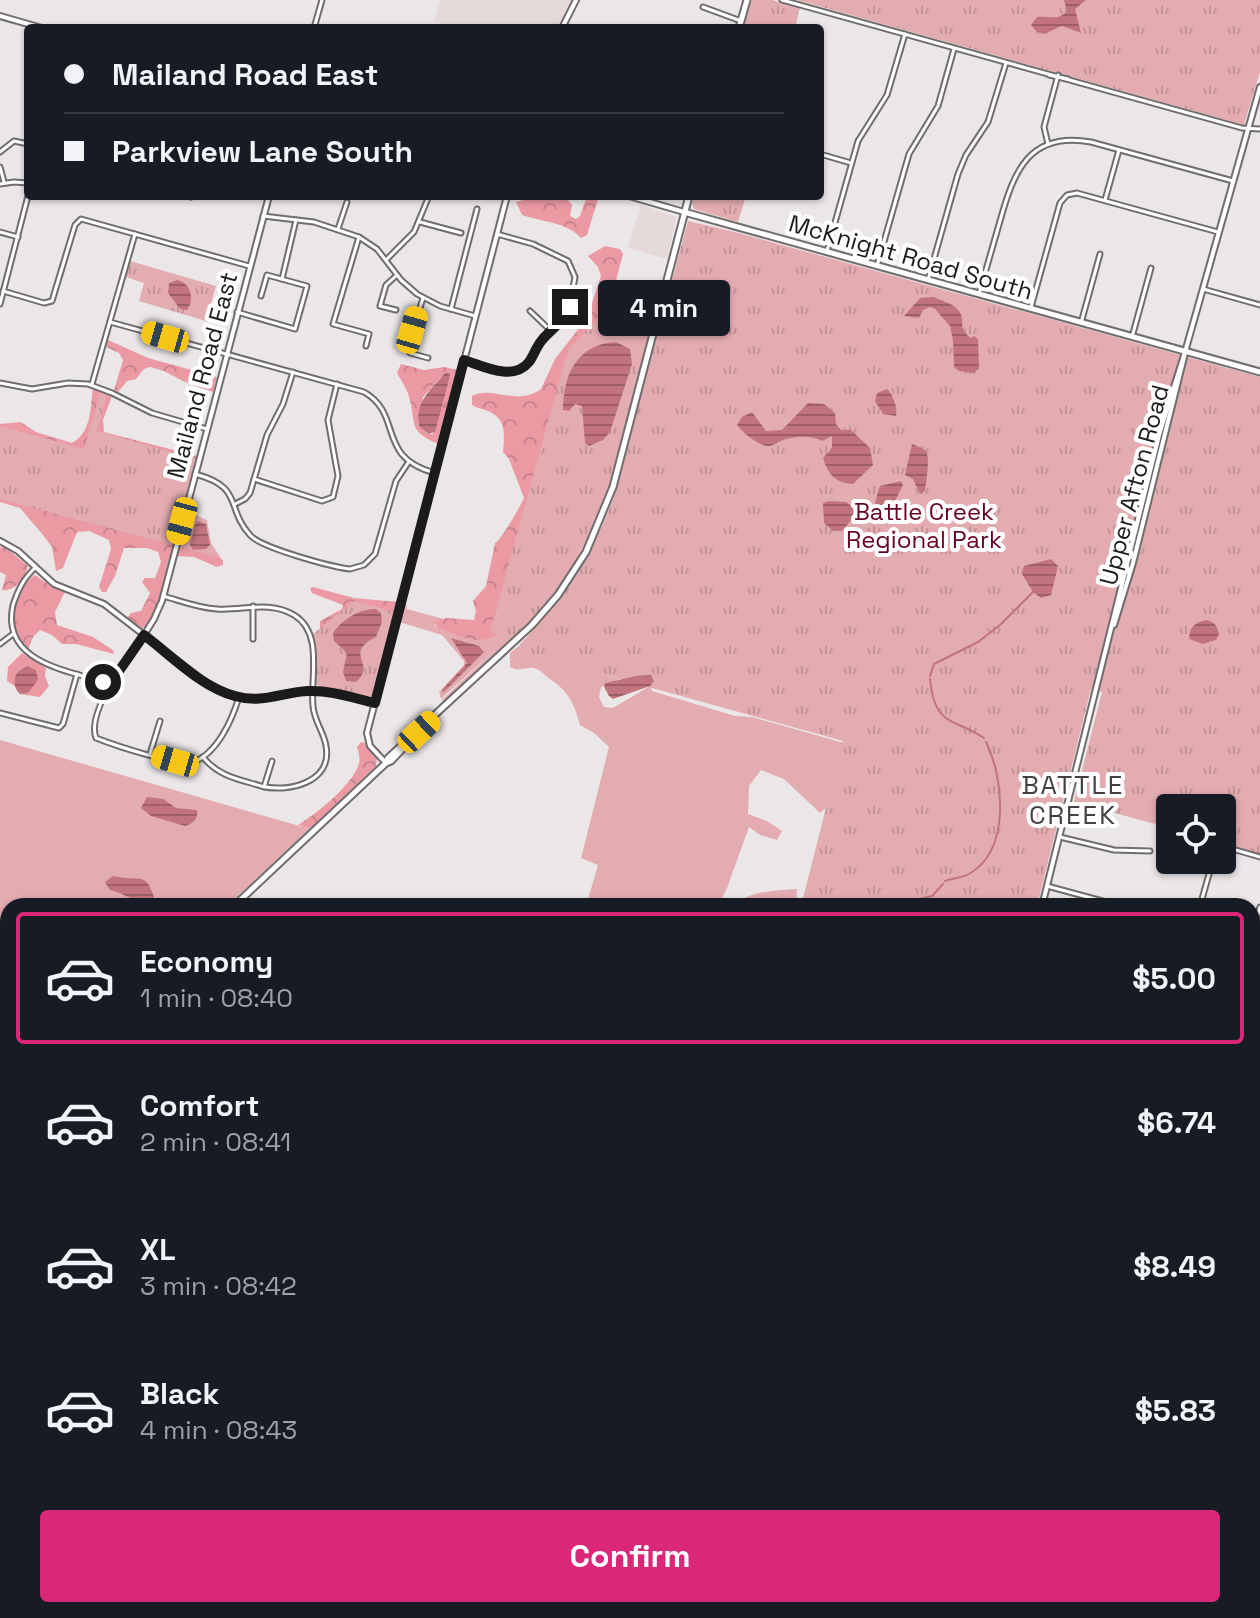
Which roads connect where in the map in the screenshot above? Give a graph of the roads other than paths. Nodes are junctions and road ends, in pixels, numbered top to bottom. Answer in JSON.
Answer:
{"nodes":[{"id":1,"x":322,"y":0,"type":"edge"},
{"id":2,"x":576,"y":0,"type":"edge"},
{"id":3,"x":747,"y":0,"type":"edge"},
{"id":4,"x":782,"y":0,"type":"edge"},
{"id":5,"x":703,"y":7,"type":"dead end"},
{"id":6,"x":0,"y":16,"type":"edge"},
{"id":7,"x":741,"y":21,"type":"junction"},
{"id":8,"x":28,"y":24,"type":"edge"},
{"id":9,"x":315,"y":24,"type":"edge"},
{"id":10,"x":564,"y":24,"type":"edge"},
{"id":11,"x":740,"y":24,"type":"edge"},
{"id":12,"x":905,"y":34,"type":"junction"},
{"id":13,"x":954,"y":49,"type":"junction"},
{"id":14,"x":1006,"y":63,"type":"junction"},
{"id":15,"x":1058,"y":76,"type":"junction"},
{"id":16,"x":1260,"y":87,"type":"edge"},
{"id":17,"x":1248,"y":128,"type":"junction"},
{"id":18,"x":1260,"y":129,"type":"edge"},
{"id":19,"x":24,"y":143,"type":"edge"},
{"id":20,"x":1048,"y":144,"type":"junction"},
{"id":21,"x":1119,"y":150,"type":"junction"},
{"id":22,"x":0,"y":152,"type":"edge"},
{"id":23,"x":824,"y":155,"type":"edge"},
{"id":24,"x":851,"y":163,"type":"junction"},
{"id":25,"x":0,"y":167,"type":"edge"},
{"id":26,"x":1233,"y":181,"type":"junction"},
{"id":27,"x":2,"y":183,"type":"edge"},
{"id":28,"x":24,"y":183,"type":"edge"},
{"id":29,"x":27,"y":200,"type":"edge"},
{"id":30,"x":268,"y":200,"type":"edge"},
{"id":31,"x":428,"y":200,"type":"edge"},
{"id":32,"x":506,"y":200,"type":"edge"},
{"id":33,"x":643,"y":200,"type":"edge"},
{"id":34,"x":688,"y":200,"type":"edge"},
{"id":35,"x":1104,"y":200,"type":"junction"},
{"id":36,"x":347,"y":202,"type":"dead end"},
{"id":37,"x":477,"y":209,"type":"dead end"},
{"id":38,"x":684,"y":212,"type":"junction"},
{"id":39,"x":263,"y":216,"type":"junction"},
{"id":40,"x":296,"y":220,"type":"junction"},
{"id":41,"x":420,"y":222,"type":"junction"},
{"id":42,"x":338,"y":230,"type":"junction"},
{"id":43,"x":0,"y":232,"type":"edge"},
{"id":44,"x":1218,"y":232,"type":"junction"},
{"id":45,"x":461,"y":233,"type":"dead end"},
{"id":46,"x":135,"y":234,"type":"junction"},
{"id":47,"x":497,"y":234,"type":"junction"},
{"id":48,"x":18,"y":237,"type":"junction"},
{"id":49,"x":359,"y":237,"type":"junction"},
{"id":50,"x":827,"y":252,"type":"junction"},
{"id":51,"x":1100,"y":254,"type":"dead end"},
{"id":52,"x":386,"y":260,"type":"junction"},
{"id":53,"x":249,"y":266,"type":"junction"},
{"id":54,"x":877,"y":266,"type":"junction"},
{"id":55,"x":1151,"y":268,"type":"dead end"},
{"id":56,"x":397,"y":275,"type":"junction"},
{"id":57,"x":282,"y":279,"type":"junction"},
{"id":58,"x":928,"y":280,"type":"junction"},
{"id":59,"x":1203,"y":289,"type":"junction"},
{"id":60,"x":3,"y":291,"type":"junction"},
{"id":61,"x":979,"y":294,"type":"junction"},
{"id":62,"x":261,"y":296,"type":"dead end"},
{"id":63,"x":423,"y":298,"type":"junction"},
{"id":64,"x":0,"y":304,"type":"edge"},
{"id":65,"x":1260,"y":305,"type":"edge"},
{"id":66,"x":1030,"y":308,"type":"junction"},
{"id":67,"x":451,"y":309,"type":"junction"},
{"id":68,"x":396,"y":310,"type":"dead end"},
{"id":69,"x":530,"y":311,"type":"dead end"},
{"id":70,"x":237,"y":312,"type":"junction"},
{"id":71,"x":475,"y":316,"type":"junction"},
{"id":72,"x":110,"y":322,"type":"junction"},
{"id":73,"x":1081,"y":323,"type":"junction"},
{"id":74,"x":551,"y":330,"type":"junction"},
{"id":75,"x":1132,"y":337,"type":"junction"},
{"id":76,"x":366,"y":346,"type":"dead end"},
{"id":77,"x":1185,"y":352,"type":"junction"},
{"id":78,"x":226,"y":354,"type":"junction"},
{"id":79,"x":428,"y":358,"type":"dead end"},
{"id":80,"x":464,"y":360,"type":"junction"},
{"id":81,"x":293,"y":372,"type":"junction"},
{"id":82,"x":1260,"y":372,"type":"edge"},
{"id":83,"x":0,"y":383,"type":"edge"},
{"id":84,"x":337,"y":384,"type":"junction"},
{"id":85,"x":92,"y":385,"type":"junction"},
{"id":86,"x":207,"y":429,"type":"junction"},
{"id":87,"x":408,"y":463,"type":"junction"},
{"id":88,"x":435,"y":473,"type":"junction"},
{"id":89,"x":195,"y":474,"type":"junction"},
{"id":90,"x":254,"y":479,"type":"junction"},
{"id":91,"x":235,"y":504,"type":"junction"},
{"id":92,"x":0,"y":541,"type":"edge"},
{"id":93,"x":35,"y":568,"type":"junction"},
{"id":94,"x":163,"y":596,"type":"junction"},
{"id":95,"x":253,"y":606,"type":"junction"},
{"id":96,"x":13,"y":634,"type":"junction"},
{"id":97,"x":144,"y":635,"type":"junction"},
{"id":98,"x":253,"y":639,"type":"dead end"},
{"id":99,"x":0,"y":644,"type":"edge"},
{"id":100,"x":77,"y":674,"type":"junction"},
{"id":101,"x":110,"y":684,"type":"junction"},
{"id":102,"x":312,"y":691,"type":"junction"},
{"id":103,"x":239,"y":697,"type":"junction"},
{"id":104,"x":375,"y":703,"type":"junction"},
{"id":105,"x":0,"y":713,"type":"edge"},
{"id":106,"x":160,"y":721,"type":"dead end"},
{"id":107,"x":150,"y":754,"type":"junction"},
{"id":108,"x":203,"y":757,"type":"junction"},
{"id":109,"x":272,"y":761,"type":"dead end"},
{"id":110,"x":386,"y":763,"type":"junction"},
{"id":111,"x":264,"y":787,"type":"junction"},
{"id":112,"x":1060,"y":837,"type":"junction"},
{"id":113,"x":1236,"y":850,"type":"edge"},
{"id":114,"x":1150,"y":851,"type":"dead end"},
{"id":115,"x":1260,"y":857,"type":"edge"},
{"id":116,"x":1209,"y":874,"type":"edge"},
{"id":117,"x":1047,"y":886,"type":"junction"},
{"id":118,"x":243,"y":898,"type":"edge"},
{"id":119,"x":1044,"y":898,"type":"edge"},
{"id":120,"x":1091,"y":898,"type":"edge"},
{"id":121,"x":1202,"y":898,"type":"edge"}],
"edges":[{"from":1,"to":9,"type":"street"},
{"from":2,"to":10,"type":"street"},
{"from":3,"to":7,"type":"main road"},
{"from":4,"to":12,"type":"street"},
{"from":5,"to":7,"type":"street"},
{"from":6,"to":8,"type":"street"},
{"from":7,"to":11,"type":"main road"},
{"from":12,"to":13,"type":"street"},
{"from":12,"to":24,"type":"street"},
{"from":13,"to":14,"type":"street"},
{"from":13,"to":54,"type":"street"},
{"from":14,"to":15,"type":"street"},
{"from":14,"to":58,"type":"street"},
{"from":15,"to":17,"type":"street"},
{"from":15,"to":20,"type":"street"},
{"from":16,"to":17,"type":"street","name":"Upper Afton Road"},
{"from":17,"to":18,"type":"street"},
{"from":17,"to":26,"type":"street","name":"Upper Afton Road"},
{"from":19,"to":22,"type":"street"},
{"from":20,"to":21,"type":"street"},
{"from":20,"to":61,"type":"street"},
{"from":21,"to":26,"type":"street"},
{"from":21,"to":35,"type":"street"},
{"from":23,"to":24,"type":"street"},
{"from":24,"to":50,"type":"street"},
{"from":25,"to":27,"type":"street"},
{"from":26,"to":44,"type":"street","name":"Upper Afton Road"},
{"from":27,"to":28,"type":"street"},
{"from":29,"to":48,"type":"street"},
{"from":30,"to":39,"type":"street","name":"Mailand Road East"},
{"from":31,"to":41,"type":"street"},
{"from":32,"to":47,"type":"street"},
{"from":33,"to":38,"type":"street","name":"McKnight Road South"},
{"from":34,"to":38,"type":"main road"},
{"from":35,"to":44,"type":"street"},
{"from":35,"to":66,"type":"street"},
{"from":36,"to":42,"type":"street"},
{"from":37,"to":67,"type":"street"},
{"from":38,"to":50,"type":"main road","name":"McKnight Road South"},
{"from":38,"to":110,"type":"main road"},
{"from":39,"to":40,"type":"street"},
{"from":39,"to":53,"type":"street","name":"Mailand Road East"},
{"from":40,"to":42,"type":"street"},
{"from":40,"to":57,"type":"street"},
{"from":41,"to":45,"type":"street"},
{"from":41,"to":52,"type":"street"},
{"from":42,"to":49,"type":"street"},
{"from":43,"to":48,"type":"street"},
{"from":44,"to":59,"type":"street","name":"Upper Afton Road"},
{"from":46,"to":53,"type":"street"},
{"from":46,"to":60,"type":"street"},
{"from":46,"to":72,"type":"street"},
{"from":47,"to":71,"type":"street"},
{"from":47,"to":74,"type":"street"},
{"from":48,"to":60,"type":"street"},
{"from":49,"to":52,"type":"street"},
{"from":49,"to":76,"type":"street"},
{"from":50,"to":54,"type":"main road","name":"McKnight Road South"},
{"from":51,"to":73,"type":"street"},
{"from":52,"to":56,"type":"street"},
{"from":53,"to":70,"type":"street","name":"Mailand Road East"},
{"from":54,"to":58,"type":"main road","name":"McKnight Road South"},
{"from":55,"to":75,"type":"street"},
{"from":56,"to":63,"type":"street"},
{"from":56,"to":68,"type":"street"},
{"from":57,"to":62,"type":"street"},
{"from":57,"to":70,"type":"street"},
{"from":58,"to":61,"type":"main road","name":"McKnight Road South"},
{"from":59,"to":65,"type":"street"},
{"from":59,"to":77,"type":"street","name":"Upper Afton Road"},
{"from":60,"to":64,"type":"street"},
{"from":61,"to":66,"type":"main road","name":"McKnight Road South"},
{"from":63,"to":67,"type":"street"},
{"from":63,"to":79,"type":"street"},
{"from":66,"to":73,"type":"main road","name":"McKnight Road South"},
{"from":67,"to":71,"type":"street"},
{"from":69,"to":74,"type":"street"},
{"from":70,"to":78,"type":"street","name":"Mailand Road East"},
{"from":71,"to":80,"type":"street"},
{"from":72,"to":78,"type":"street"},
{"from":72,"to":85,"type":"street"},
{"from":73,"to":75,"type":"main road","name":"McKnight Road South"},
{"from":74,"to":80,"type":"street"},
{"from":75,"to":77,"type":"main road","name":"McKnight Road South"},
{"from":77,"to":82,"type":"main road","name":"McKnight Road South"},
{"from":77,"to":112,"type":"street","name":"Upper Afton Road"},
{"from":78,"to":81,"type":"street"},
{"from":78,"to":86,"type":"street","name":"Mailand Road East"},
{"from":80,"to":88,"type":"street"},
{"from":81,"to":84,"type":"street"},
{"from":81,"to":90,"type":"street"},
{"from":83,"to":85,"type":"street"},
{"from":84,"to":87,"type":"street"},
{"from":84,"to":90,"type":"street"},
{"from":85,"to":86,"type":"street"},
{"from":86,"to":89,"type":"street","name":"Mailand Road East"},
{"from":87,"to":88,"type":"street"},
{"from":87,"to":91,"type":"street"},
{"from":88,"to":104,"type":"street"},
{"from":89,"to":91,"type":"street"},
{"from":89,"to":94,"type":"street","name":"Mailand Road East"},
{"from":90,"to":91,"type":"street"},
{"from":92,"to":93,"type":"street"},
{"from":93,"to":96,"type":"street"},
{"from":93,"to":97,"type":"street"},
{"from":94,"to":95,"type":"street"},
{"from":94,"to":97,"type":"street","name":"Mailand Road East"},
{"from":95,"to":98,"type":"street"},
{"from":95,"to":102,"type":"street"},
{"from":96,"to":99,"type":"street"},
{"from":96,"to":100,"type":"street"},
{"from":97,"to":101,"type":"street","name":"Mailand Road East"},
{"from":97,"to":103,"type":"street"},
{"from":100,"to":101,"type":"street"},
{"from":100,"to":105,"type":"street"},
{"from":101,"to":107,"type":"street","name":"Mailand Road East"},
{"from":102,"to":103,"type":"street"},
{"from":102,"to":104,"type":"street"},
{"from":102,"to":111,"type":"street"},
{"from":103,"to":108,"type":"street"},
{"from":104,"to":110,"type":"street"},
{"from":106,"to":107,"type":"street"},
{"from":107,"to":108,"type":"street"},
{"from":108,"to":111,"type":"street"},
{"from":109,"to":111,"type":"street"},
{"from":110,"to":118,"type":"main road"},
{"from":112,"to":114,"type":"street"},
{"from":112,"to":117,"type":"street","name":"Upper Afton Road"},
{"from":113,"to":115,"type":"street"},
{"from":116,"to":121,"type":"street"},
{"from":117,"to":119,"type":"street","name":"Upper Afton Road"},
{"from":117,"to":120,"type":"street"}]}
